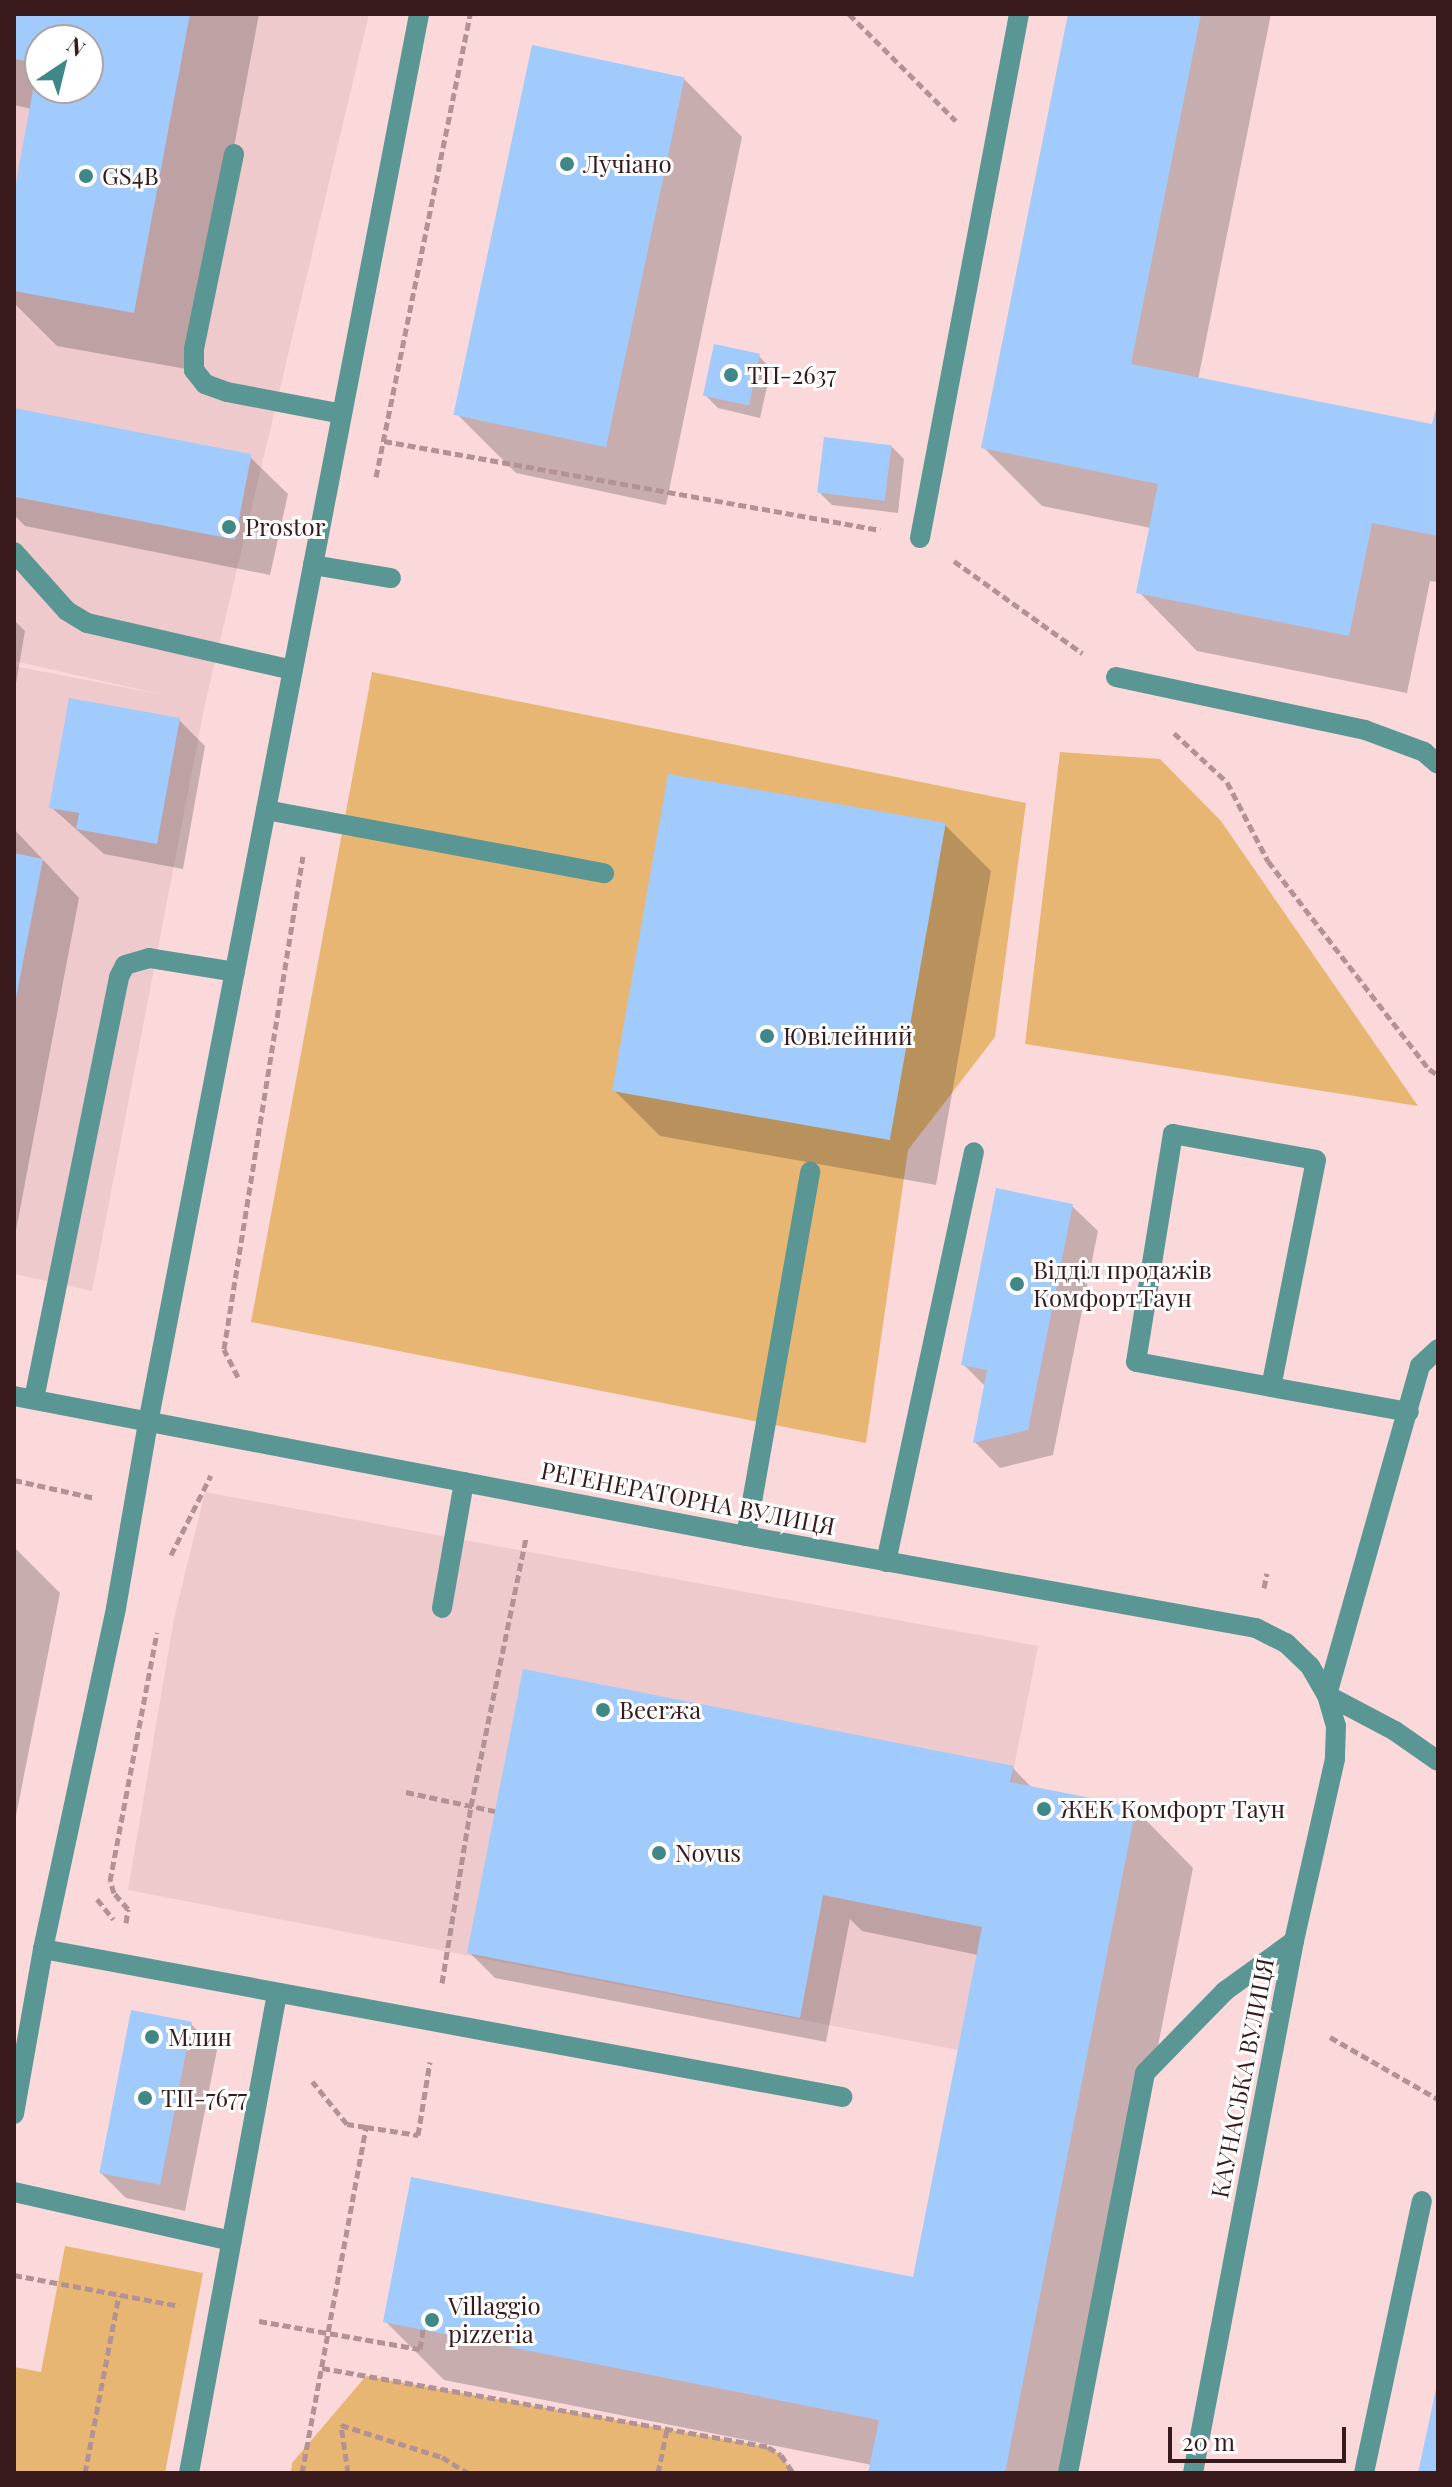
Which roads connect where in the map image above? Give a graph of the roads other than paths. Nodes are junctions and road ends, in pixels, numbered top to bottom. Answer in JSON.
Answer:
{"nodes":[{"id":1,"x":419,"y":14,"type":"edge"},
{"id":2,"x":1019,"y":14,"type":"edge"},
{"id":3,"x":234,"y":154,"type":"dead end"},
{"id":4,"x":342,"y":414,"type":"junction"},
{"id":5,"x":920,"y":538,"type":"road end"},
{"id":6,"x":14,"y":552,"type":"edge"},
{"id":7,"x":313,"y":565,"type":"junction"},
{"id":8,"x":391,"y":578,"type":"dead end"},
{"id":9,"x":293,"y":670,"type":"junction"},
{"id":10,"x":1116,"y":677,"type":"road end"},
{"id":11,"x":1438,"y":764,"type":"edge"},
{"id":12,"x":266,"y":810,"type":"junction"},
{"id":13,"x":604,"y":873,"type":"dead end"},
{"id":14,"x":235,"y":972,"type":"junction"},
{"id":15,"x":974,"y":1152,"type":"dead end"},
{"id":16,"x":810,"y":1172,"type":"dead end"},
{"id":17,"x":1438,"y":1349,"type":"edge"},
{"id":18,"x":1271,"y":1387,"type":"junction"},
{"id":19,"x":24,"y":1397,"type":"edge"},
{"id":20,"x":1409,"y":1412,"type":"junction"},
{"id":21,"x":148,"y":1423,"type":"junction"},
{"id":22,"x":464,"y":1482,"type":"junction"},
{"id":23,"x":746,"y":1536,"type":"junction"},
{"id":24,"x":886,"y":1562,"type":"junction"},
{"id":25,"x":442,"y":1608,"type":"dead end"},
{"id":26,"x":1327,"y":1695,"type":"junction"},
{"id":27,"x":1438,"y":1761,"type":"edge"},
{"id":28,"x":1294,"y":1941,"type":"junction"},
{"id":29,"x":43,"y":1949,"type":"junction"},
{"id":30,"x":277,"y":1994,"type":"junction"},
{"id":31,"x":842,"y":2097,"type":"dead end"},
{"id":32,"x":14,"y":2114,"type":"edge"},
{"id":33,"x":14,"y":2192,"type":"edge"},
{"id":34,"x":1422,"y":2201,"type":"dead end"},
{"id":35,"x":232,"y":2241,"type":"junction"},
{"id":36,"x":189,"y":2473,"type":"edge"},
{"id":37,"x":1068,"y":2473,"type":"edge"},
{"id":38,"x":1193,"y":2473,"type":"edge"},
{"id":39,"x":1364,"y":2473,"type":"edge"}],
"edges":[{"from":1,"to":4,"type":"street"},
{"from":2,"to":5,"type":"street"},
{"from":3,"to":4,"type":"street"},
{"from":4,"to":7,"type":"street"},
{"from":6,"to":9,"type":"street"},
{"from":7,"to":8,"type":"street"},
{"from":7,"to":9,"type":"street"},
{"from":9,"to":12,"type":"street"},
{"from":10,"to":11,"type":"street"},
{"from":12,"to":13,"type":"street"},
{"from":12,"to":14,"type":"street"},
{"from":14,"to":19,"type":"street"},
{"from":14,"to":21,"type":"street"},
{"from":15,"to":24,"type":"street"},
{"from":16,"to":23,"type":"street"},
{"from":17,"to":20,"type":"street"},
{"from":18,"to":18,"type":"street"},
{"from":18,"to":20,"type":"street"},
{"from":19,"to":21,"type":"street","name":"РЕГЕНЕРАТОРНА ВУЛИЦЯ"},
{"from":20,"to":26,"type":"street"},
{"from":21,"to":22,"type":"street","name":"РЕГЕНЕРАТОРНА ВУЛИЦЯ"},
{"from":21,"to":29,"type":"street"},
{"from":22,"to":23,"type":"street","name":"РЕГЕНЕРАТОРНА ВУЛИЦЯ"},
{"from":22,"to":25,"type":"street"},
{"from":23,"to":24,"type":"street","name":"РЕГЕНЕРАТОРНА ВУЛИЦЯ"},
{"from":24,"to":26,"type":"street","name":"РЕГЕНЕРАТОРНА ВУЛИЦЯ"},
{"from":26,"to":27,"type":"street"},
{"from":26,"to":28,"type":"street","name":"КАУНАСЬКА ВУЛИЦЯ"},
{"from":28,"to":37,"type":"street"},
{"from":28,"to":38,"type":"street","name":"КАУНАСЬКА ВУЛИЦЯ"},
{"from":29,"to":30,"type":"street"},
{"from":29,"to":32,"type":"street"},
{"from":30,"to":31,"type":"street"},
{"from":30,"to":35,"type":"street"},
{"from":33,"to":35,"type":"street"},
{"from":34,"to":39,"type":"street"},
{"from":35,"to":36,"type":"street"}]}
